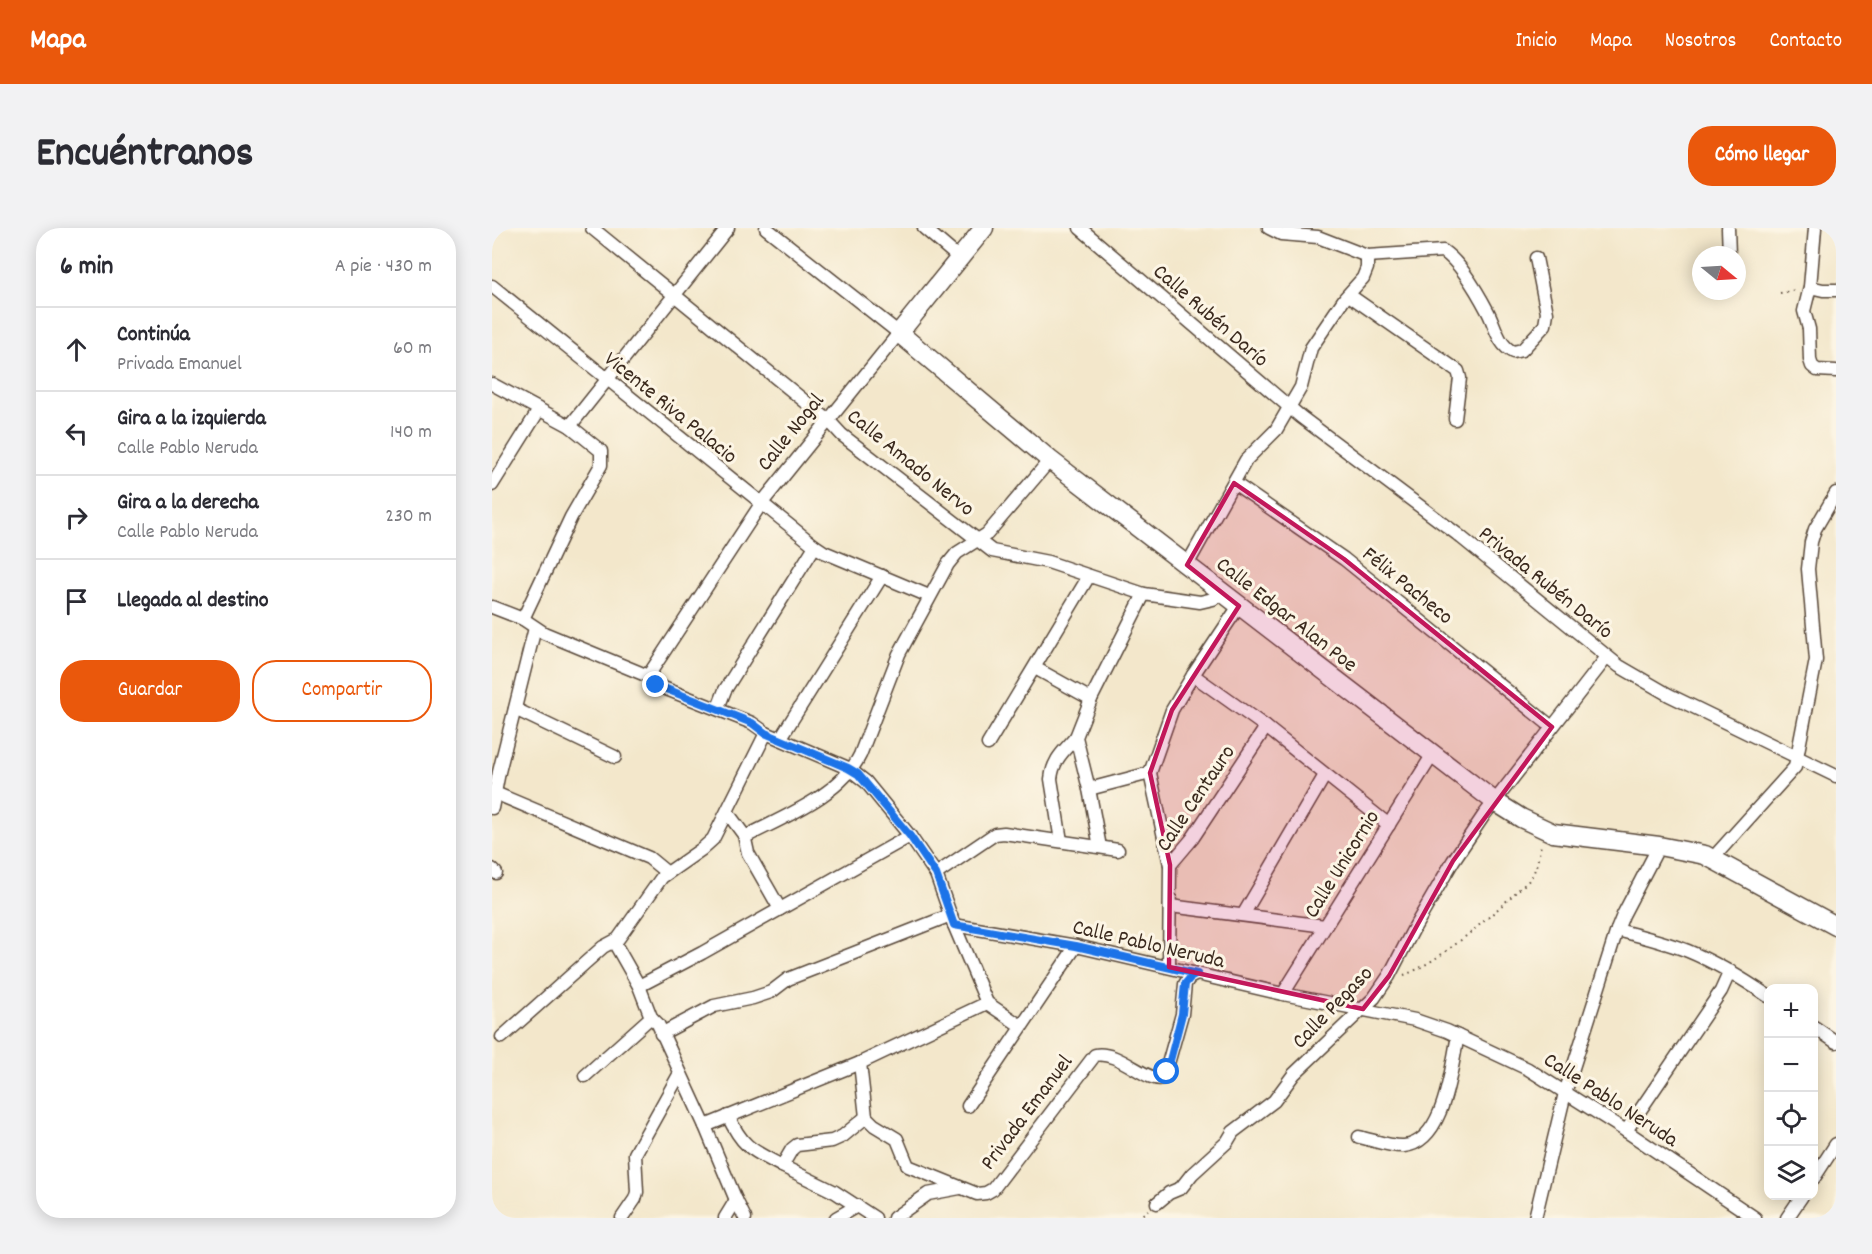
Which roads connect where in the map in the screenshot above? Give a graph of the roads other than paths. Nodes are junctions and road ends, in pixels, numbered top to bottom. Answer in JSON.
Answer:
{"nodes":[{"id":1,"x":592,"y":228,"type":"edge"},
{"id":2,"x":728,"y":228,"type":"edge"},
{"id":3,"x":766,"y":228,"type":"edge"},
{"id":4,"x":924,"y":228,"type":"edge"},
{"id":5,"x":984,"y":228,"type":"edge"},
{"id":6,"x":1080,"y":228,"type":"edge"},
{"id":7,"x":1269,"y":228,"type":"edge"},
{"id":8,"x":1728,"y":228,"type":"edge"},
{"id":9,"x":1815,"y":228,"type":"edge"},
{"id":10,"x":1729,"y":246,"type":"edge"},
{"id":11,"x":1367,"y":256,"type":"junction"},
{"id":12,"x":960,"y":258,"type":"junction"},
{"id":13,"x":1536,"y":258,"type":"dead end"},
{"id":14,"x":492,"y":286,"type":"edge"},
{"id":15,"x":1810,"y":287,"type":"junction"},
{"id":16,"x":1836,"y":290,"type":"edge"},
{"id":17,"x":675,"y":295,"type":"junction"},
{"id":18,"x":1349,"y":295,"type":"junction"},
{"id":19,"x":898,"y":333,"type":"junction"},
{"id":20,"x":1836,"y":371,"type":"edge"},
{"id":21,"x":606,"y":380,"type":"junction"},
{"id":22,"x":492,"y":384,"type":"edge"},
{"id":23,"x":1289,"y":408,"type":"junction"},
{"id":24,"x":539,"y":410,"type":"junction"},
{"id":25,"x":1455,"y":419,"type":"dead end"},
{"id":26,"x":829,"y":421,"type":"junction"},
{"id":27,"x":570,"y":426,"type":"junction"},
{"id":28,"x":1050,"y":460,"type":"junction"},
{"id":29,"x":1234,"y":483,"type":"junction"},
{"id":30,"x":492,"y":485,"type":"edge"},
{"id":31,"x":1836,"y":493,"type":"edge"},
{"id":32,"x":761,"y":504,"type":"junction"},
{"id":33,"x":978,"y":541,"type":"junction"},
{"id":34,"x":815,"y":546,"type":"junction"},
{"id":35,"x":1187,"y":565,"type":"junction"},
{"id":36,"x":882,"y":576,"type":"junction"},
{"id":37,"x":1089,"y":576,"type":"junction"},
{"id":38,"x":1222,"y":593,"type":"junction"},
{"id":39,"x":1144,"y":594,"type":"junction"},
{"id":40,"x":929,"y":596,"type":"junction"},
{"id":41,"x":1239,"y":606,"type":"junction"},
{"id":42,"x":492,"y":607,"type":"edge"},
{"id":43,"x":523,"y":619,"type":"junction"},
{"id":44,"x":535,"y":628,"type":"junction"},
{"id":45,"x":1606,"y":657,"type":"junction"},
{"id":46,"x":1035,"y":668,"type":"junction"},
{"id":47,"x":1193,"y":675,"type":"junction"},
{"id":48,"x":648,"y":676,"type":"junction"},
{"id":49,"x":1091,"y":699,"type":"junction"},
{"id":50,"x":718,"y":708,"type":"junction"},
{"id":51,"x":515,"y":709,"type":"junction"},
{"id":52,"x":1266,"y":727,"type":"junction"},
{"id":53,"x":1552,"y":727,"type":"junction"},
{"id":54,"x":765,"y":733,"type":"junction"},
{"id":55,"x":1076,"y":737,"type":"junction"},
{"id":56,"x":780,"y":739,"type":"junction"},
{"id":57,"x":988,"y":744,"type":"dead end"},
{"id":58,"x":1433,"y":754,"type":"junction"},
{"id":59,"x":615,"y":758,"type":"dead end"},
{"id":60,"x":1798,"y":758,"type":"junction"},
{"id":61,"x":852,"y":770,"type":"junction"},
{"id":62,"x":1150,"y":772,"type":"junction"},
{"id":63,"x":1325,"y":775,"type":"junction"},
{"id":64,"x":1836,"y":776,"type":"edge"},
{"id":65,"x":1089,"y":789,"type":"junction"},
{"id":66,"x":495,"y":793,"type":"junction"},
{"id":67,"x":1494,"y":801,"type":"junction"},
{"id":68,"x":492,"y":808,"type":"edge"},
{"id":69,"x":727,"y":812,"type":"junction"},
{"id":70,"x":1389,"y":825,"type":"junction"},
{"id":71,"x":910,"y":836,"type":"junction"},
{"id":72,"x":745,"y":837,"type":"junction"},
{"id":73,"x":1061,"y":842,"type":"junction"},
{"id":74,"x":1659,"y":846,"type":"junction"},
{"id":75,"x":1100,"y":848,"type":"junction"},
{"id":76,"x":1118,"y":850,"type":"dead end"},
{"id":77,"x":1713,"y":858,"type":"junction"},
{"id":78,"x":1170,"y":865,"type":"junction"},
{"id":79,"x":666,"y":872,"type":"junction"},
{"id":80,"x":936,"y":874,"type":"junction"},
{"id":81,"x":1170,"y":906,"type":"junction"},
{"id":82,"x":780,"y":909,"type":"junction"},
{"id":83,"x":1244,"y":915,"type":"junction"},
{"id":84,"x":952,"y":920,"type":"junction"},
{"id":85,"x":1325,"y":926,"type":"junction"},
{"id":86,"x":1836,"y":926,"type":"edge"},
{"id":87,"x":1617,"y":930,"type":"junction"},
{"id":88,"x":614,"y":942,"type":"junction"},
{"id":89,"x":1076,"y":946,"type":"junction"},
{"id":90,"x":1169,"y":967,"type":"junction"},
{"id":91,"x":1730,"y":971,"type":"junction"},
{"id":92,"x":1197,"y":974,"type":"junction"},
{"id":93,"x":639,"y":986,"type":"junction"},
{"id":94,"x":1764,"y":993,"type":"edge"},
{"id":95,"x":1283,"y":994,"type":"junction"},
{"id":96,"x":987,"y":1003,"type":"junction"},
{"id":97,"x":1363,"y":1010,"type":"junction"},
{"id":98,"x":651,"y":1017,"type":"junction"},
{"id":99,"x":1021,"y":1026,"type":"junction"},
{"id":100,"x":1818,"y":1030,"type":"edge"},
{"id":101,"x":661,"y":1034,"type":"junction"},
{"id":102,"x":1458,"y":1036,"type":"junction"},
{"id":103,"x":502,"y":1037,"type":"dead end"},
{"id":104,"x":1836,"y":1042,"type":"edge"},
{"id":105,"x":860,"y":1063,"type":"junction"},
{"id":106,"x":680,"y":1073,"type":"junction"},
{"id":107,"x":585,"y":1076,"type":"dead end"},
{"id":108,"x":1565,"y":1093,"type":"junction"},
{"id":109,"x":968,"y":1106,"type":"dead end"},
{"id":110,"x":728,"y":1116,"type":"junction"},
{"id":111,"x":866,"y":1117,"type":"junction"},
{"id":112,"x":705,"y":1126,"type":"junction"},
{"id":113,"x":1626,"y":1131,"type":"junction"},
{"id":114,"x":1359,"y":1137,"type":"dead end"},
{"id":115,"x":1836,"y":1146,"type":"edge"},
{"id":116,"x":782,"y":1166,"type":"junction"},
{"id":117,"x":1818,"y":1172,"type":"edge"},
{"id":118,"x":961,"y":1188,"type":"junction"},
{"id":119,"x":736,"y":1200,"type":"junction"},
{"id":120,"x":1799,"y":1200,"type":"edge"},
{"id":121,"x":1157,"y":1203,"type":"dead end"},
{"id":122,"x":857,"y":1206,"type":"junction"},
{"id":123,"x":622,"y":1218,"type":"edge"},
{"id":124,"x":725,"y":1218,"type":"edge"},
{"id":125,"x":745,"y":1218,"type":"edge"},
{"id":126,"x":836,"y":1218,"type":"edge"},
{"id":127,"x":874,"y":1218,"type":"edge"},
{"id":128,"x":894,"y":1218,"type":"edge"},
{"id":129,"x":1535,"y":1218,"type":"edge"},
{"id":130,"x":1755,"y":1218,"type":"edge"},
{"id":131,"x":1787,"y":1218,"type":"edge"}],
"edges":[{"from":1,"to":17,"type":"street","name":"Calle Amado Nervo"},
{"from":2,"to":17,"type":"street"},
{"from":3,"to":19,"type":"street","name":"Calle Edgar Alan Poe"},
{"from":4,"to":12,"type":"street"},
{"from":5,"to":12,"type":"street","name":"Calle Nogal"},
{"from":6,"to":23,"type":"street","name":"Calle Rubén Darío"},
{"from":7,"to":11,"type":"street"},
{"from":8,"to":10,"type":"street"},
{"from":9,"to":15,"type":"street"},
{"from":11,"to":13,"type":"street"},
{"from":11,"to":18,"type":"street"},
{"from":12,"to":19,"type":"street","name":"Calle Nogal"},
{"from":14,"to":21,"type":"street","name":"Vicente Riva Palacio"},
{"from":15,"to":16,"type":"street"},
{"from":15,"to":20,"type":"street"},
{"from":17,"to":21,"type":"street"},
{"from":17,"to":26,"type":"street","name":"Calle Amado Nervo"},
{"from":18,"to":23,"type":"street"},
{"from":18,"to":25,"type":"street"},
{"from":19,"to":26,"type":"street","name":"Calle Nogal"},
{"from":19,"to":28,"type":"street","name":"Calle Edgar Alan Poe"},
{"from":21,"to":27,"type":"street"},
{"from":21,"to":32,"type":"street","name":"Vicente Riva Palacio"},
{"from":22,"to":24,"type":"street"},
{"from":23,"to":29,"type":"street"},
{"from":23,"to":45,"type":"street","name":"Privada Rubén Darío"},
{"from":24,"to":27,"type":"street"},
{"from":24,"to":30,"type":"street"},
{"from":26,"to":32,"type":"street","name":"Calle Nogal"},
{"from":26,"to":33,"type":"street","name":"Calle Amado Nervo"},
{"from":27,"to":43,"type":"street"},
{"from":28,"to":33,"type":"street"},
{"from":28,"to":35,"type":"street","name":"Calle Edgar Alan Poe"},
{"from":29,"to":35,"type":"street"},
{"from":29,"to":53,"type":"street","name":"Félix Pacheco"},
{"from":31,"to":60,"type":"street"},
{"from":32,"to":34,"type":"street","name":"Vicente Riva Palacio"},
{"from":32,"to":48,"type":"street","name":"Calle Nogal"},
{"from":33,"to":37,"type":"street","name":"Calle Amado Nervo"},
{"from":33,"to":40,"type":"street"},
{"from":34,"to":36,"type":"street","name":"Vicente Riva Palacio"},
{"from":34,"to":50,"type":"street"},
{"from":35,"to":38,"type":"street","name":"Calle Edgar Alan Poe"},
{"from":36,"to":40,"type":"street","name":"Vicente Riva Palacio"},
{"from":36,"to":56,"type":"street"},
{"from":37,"to":39,"type":"street","name":"Calle Amado Nervo"},
{"from":37,"to":46,"type":"street"},
{"from":38,"to":39,"type":"street","name":"Calle Amado Nervo"},
{"from":38,"to":41,"type":"street","name":"Calle Edgar Alan Poe"},
{"from":39,"to":49,"type":"street"},
{"from":40,"to":61,"type":"street"},
{"from":41,"to":47,"type":"street"},
{"from":41,"to":58,"type":"street","name":"Calle Edgar Alan Poe"},
{"from":42,"to":43,"type":"street"},
{"from":43,"to":44,"type":"street"},
{"from":44,"to":48,"type":"street"},
{"from":44,"to":51,"type":"street"},
{"from":45,"to":53,"type":"street","name":"Calle Pegaso"},
{"from":45,"to":60,"type":"street","name":"Privada Rubén Darío"},
{"from":46,"to":49,"type":"street"},
{"from":46,"to":57,"type":"street"},
{"from":47,"to":52,"type":"street"},
{"from":47,"to":62,"type":"street"},
{"from":48,"to":50,"type":"street"},
{"from":49,"to":55,"type":"street"},
{"from":50,"to":54,"type":"street"},
{"from":51,"to":59,"type":"street"},
{"from":51,"to":66,"type":"street"},
{"from":52,"to":63,"type":"street"},
{"from":52,"to":78,"type":"street","name":"Calle Centauro"},
{"from":53,"to":67,"type":"street","name":"Calle Pegaso"},
{"from":54,"to":56,"type":"street"},
{"from":54,"to":69,"type":"street"},
{"from":55,"to":65,"type":"street"},
{"from":55,"to":73,"type":"street"},
{"from":56,"to":61,"type":"street"},
{"from":58,"to":67,"type":"street","name":"Calle Edgar Alan Poe"},
{"from":58,"to":70,"type":"street","name":"Calle Unicornio"},
{"from":60,"to":64,"type":"street"},
{"from":60,"to":77,"type":"street"},
{"from":61,"to":71,"type":"street"},
{"from":61,"to":72,"type":"street"},
{"from":62,"to":65,"type":"street"},
{"from":62,"to":78,"type":"street"},
{"from":63,"to":70,"type":"street"},
{"from":63,"to":83,"type":"street"},
{"from":65,"to":75,"type":"street"},
{"from":66,"to":68,"type":"street"},
{"from":66,"to":79,"type":"street"},
{"from":67,"to":74,"type":"street","name":"Calle Edgar Alan Poe"},
{"from":67,"to":97,"type":"street","name":"Calle Pegaso"},
{"from":69,"to":72,"type":"street"},
{"from":69,"to":79,"type":"street"},
{"from":70,"to":85,"type":"street","name":"Calle Unicornio"},
{"from":71,"to":80,"type":"street"},
{"from":71,"to":82,"type":"street"},
{"from":72,"to":82,"type":"street"},
{"from":73,"to":75,"type":"street"},
{"from":73,"to":80,"type":"street"},
{"from":74,"to":77,"type":"street","name":"Calle Edgar Alan Poe"},
{"from":74,"to":87,"type":"street"},
{"from":75,"to":76,"type":"street"},
{"from":77,"to":86,"type":"street","name":"Calle Edgar Alan Poe"},
{"from":78,"to":81,"type":"street","name":"Calle Centauro"},
{"from":79,"to":88,"type":"street"},
{"from":80,"to":84,"type":"street"},
{"from":81,"to":83,"type":"street"},
{"from":81,"to":90,"type":"street","name":"Calle Centauro"},
{"from":82,"to":93,"type":"street"},
{"from":83,"to":85,"type":"street"},
{"from":84,"to":89,"type":"street","name":"Calle Pablo Neruda"},
{"from":84,"to":96,"type":"street"},
{"from":84,"to":101,"type":"street"},
{"from":85,"to":95,"type":"street","name":"Calle Unicornio"},
{"from":87,"to":91,"type":"street"},
{"from":87,"to":108,"type":"street"},
{"from":88,"to":93,"type":"street"},
{"from":88,"to":103,"type":"street"},
{"from":89,"to":90,"type":"street","name":"Calle Pablo Neruda"},
{"from":89,"to":99,"type":"street"},
{"from":90,"to":92,"type":"street","name":"Calle Pablo Neruda"},
{"from":91,"to":94,"type":"street"},
{"from":91,"to":113,"type":"street"},
{"from":92,"to":95,"type":"street","name":"Calle Pablo Neruda"},
{"from":92,"to":118,"type":"street","name":"Privada Emanuel"},
{"from":93,"to":98,"type":"street"},
{"from":95,"to":97,"type":"street","name":"Calle Pablo Neruda"},
{"from":96,"to":99,"type":"street"},
{"from":96,"to":105,"type":"street"},
{"from":97,"to":102,"type":"street","name":"Calle Pablo Neruda"},
{"from":97,"to":121,"type":"street","name":"Calle Pegaso"},
{"from":98,"to":101,"type":"street"},
{"from":98,"to":107,"type":"street"},
{"from":99,"to":109,"type":"street"},
{"from":100,"to":104,"type":"street"},
{"from":101,"to":106,"type":"street"},
{"from":102,"to":108,"type":"street","name":"Calle Pablo Neruda"},
{"from":102,"to":114,"type":"street"},
{"from":105,"to":110,"type":"street"},
{"from":105,"to":111,"type":"street"},
{"from":106,"to":112,"type":"street"},
{"from":106,"to":123,"type":"street"},
{"from":108,"to":113,"type":"street","name":"Calle Pablo Neruda"},
{"from":108,"to":129,"type":"street"},
{"from":110,"to":112,"type":"street"},
{"from":110,"to":116,"type":"street"},
{"from":111,"to":116,"type":"street"},
{"from":111,"to":118,"type":"street","name":"Privada Emanuel"},
{"from":112,"to":119,"type":"street"},
{"from":113,"to":130,"type":"street","name":"Calle Pablo Neruda"},
{"from":115,"to":117,"type":"street"},
{"from":116,"to":122,"type":"street"},
{"from":118,"to":128,"type":"street"},
{"from":119,"to":124,"type":"street"},
{"from":119,"to":125,"type":"street"},
{"from":120,"to":131,"type":"street"},
{"from":122,"to":126,"type":"street"},
{"from":122,"to":127,"type":"street"}]}
